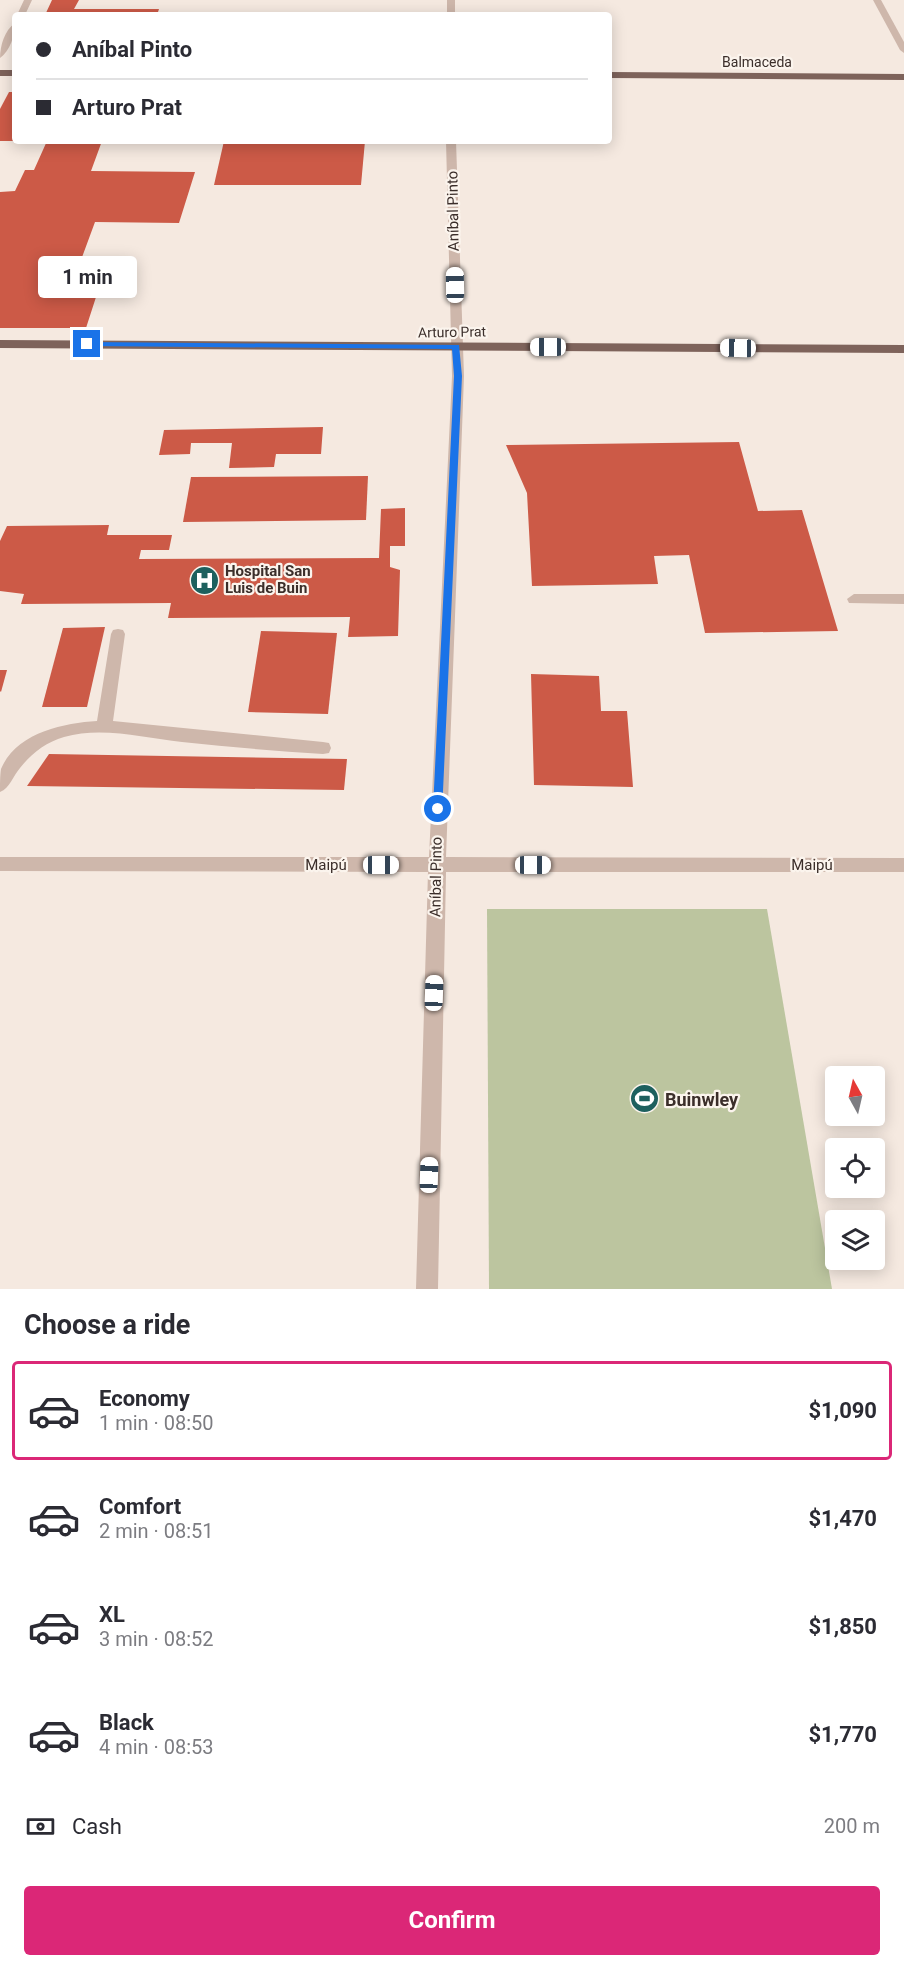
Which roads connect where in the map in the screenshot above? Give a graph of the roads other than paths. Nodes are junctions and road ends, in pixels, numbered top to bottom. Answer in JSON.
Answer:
{"nodes":[{"id":1,"x":877,"y":0,"type":"edge"},
{"id":2,"x":12,"y":32,"type":"edge"},
{"id":3,"x":904,"y":50,"type":"edge"},
{"id":4,"x":0,"y":55,"type":"edge"},
{"id":5,"x":612,"y":75,"type":"edge"},
{"id":6,"x":904,"y":76,"type":"edge"},
{"id":7,"x":451,"y":144,"type":"edge"},
{"id":8,"x":0,"y":344,"type":"edge"},
{"id":9,"x":456,"y":347,"type":"junction"},
{"id":10,"x":904,"y":350,"type":"edge"},
{"id":11,"x":904,"y":598,"type":"edge"},
{"id":12,"x":854,"y":599,"type":"dead end"},
{"id":13,"x":118,"y":634,"type":"dead end"},
{"id":14,"x":104,"y":727,"type":"junction"},
{"id":15,"x":323,"y":748,"type":"dead end"},
{"id":16,"x":0,"y":785,"type":"edge"},
{"id":17,"x":0,"y":864,"type":"edge"},
{"id":18,"x":437,"y":865,"type":"junction"},
{"id":19,"x":904,"y":865,"type":"edge"},
{"id":20,"x":427,"y":1289,"type":"edge"}],
"edges":[{"from":1,"to":3,"type":"street"},
{"from":2,"to":4,"type":"street"},
{"from":5,"to":6,"type":"main road","name":"Balmaceda"},
{"from":7,"to":9,"type":"street","name":"Aníbal Pinto"},
{"from":8,"to":9,"type":"main road","name":"Arturo Prat"},
{"from":9,"to":10,"type":"main road","name":"Arturo Prat"},
{"from":9,"to":18,"type":"street","name":"Aníbal Pinto"},
{"from":11,"to":12,"type":"street"},
{"from":13,"to":14,"type":"street"},
{"from":14,"to":15,"type":"street"},
{"from":14,"to":16,"type":"street"},
{"from":17,"to":18,"type":"street","name":"Maipú"},
{"from":18,"to":19,"type":"street","name":"Maipú"},
{"from":18,"to":20,"type":"street","name":"Aníbal Pinto"}]}
